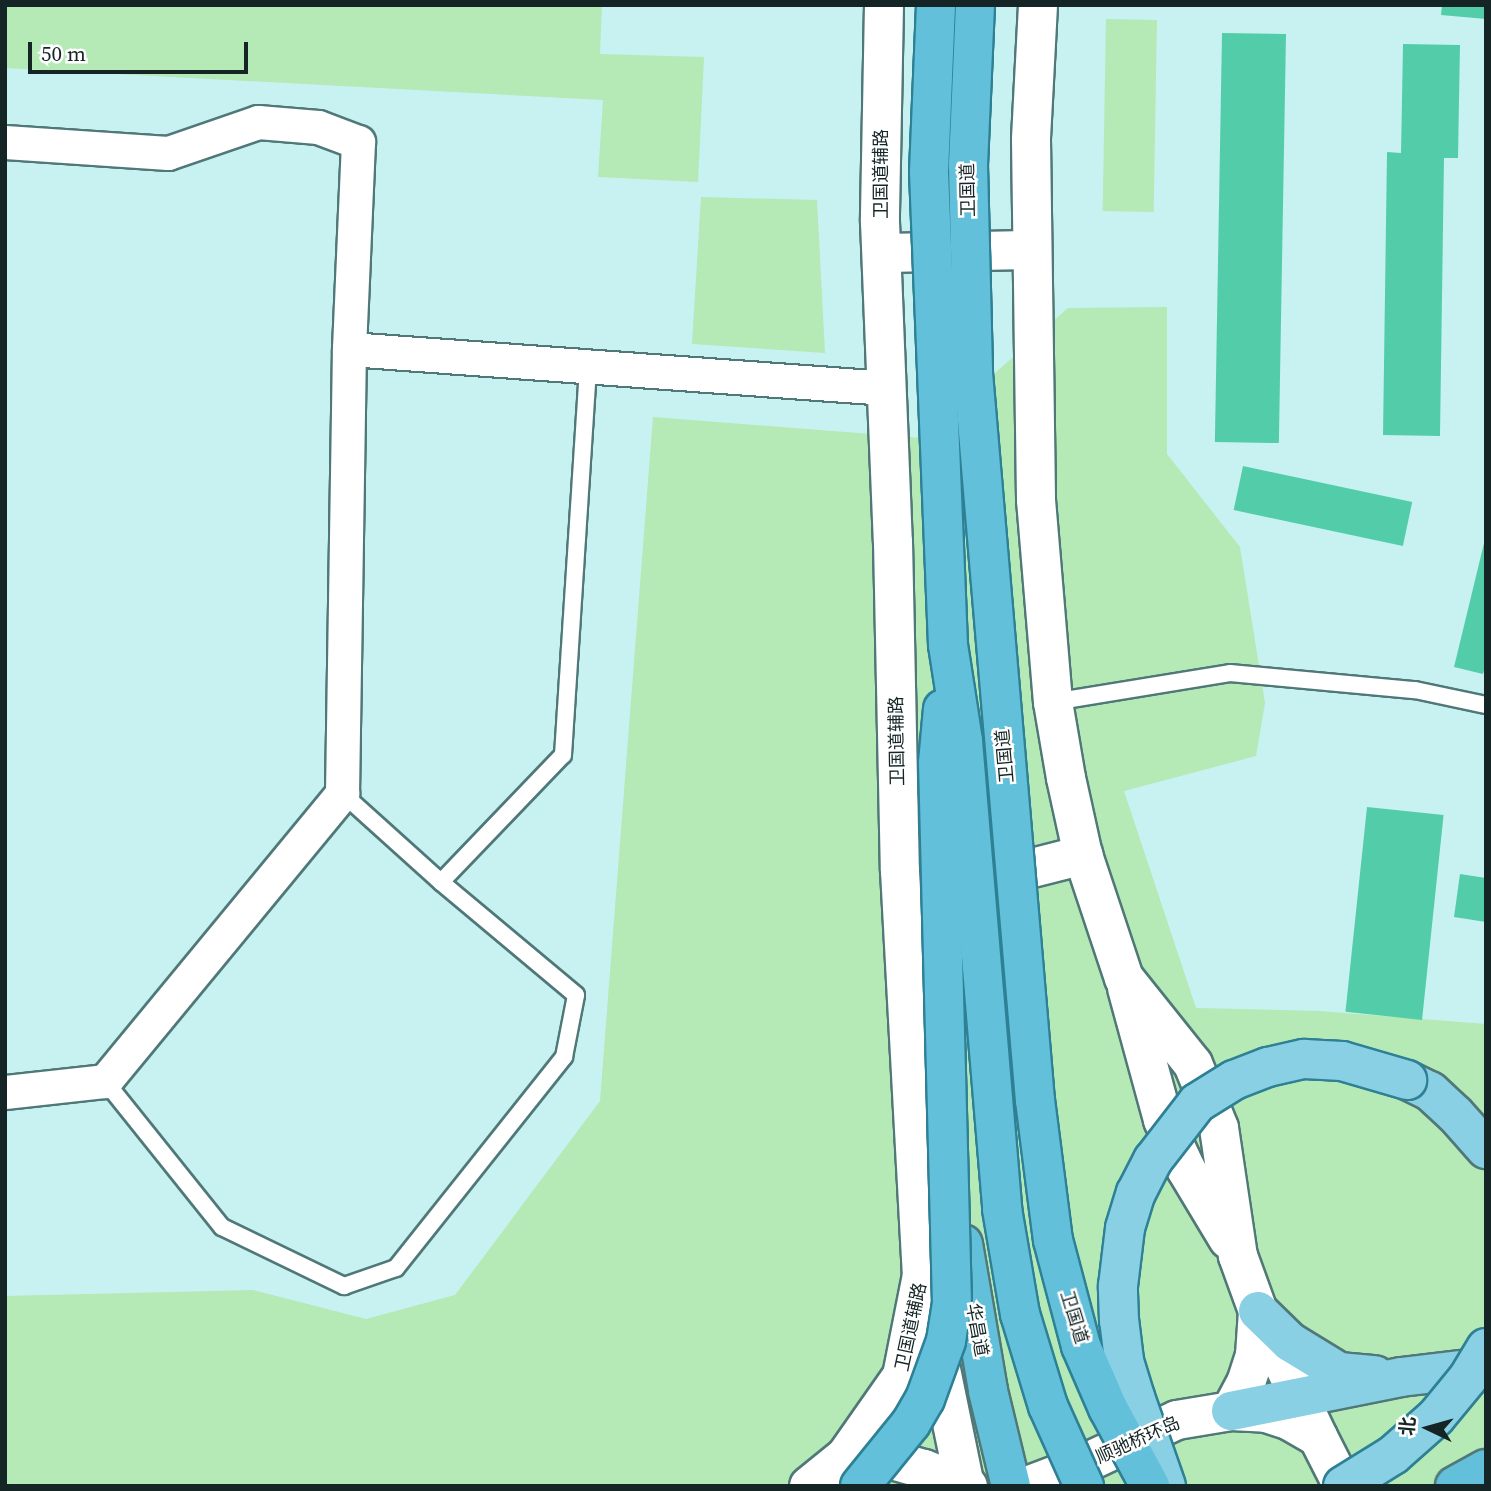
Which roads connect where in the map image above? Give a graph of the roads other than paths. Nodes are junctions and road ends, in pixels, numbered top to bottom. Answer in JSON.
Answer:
{"nodes":[{"id":1,"x":884,"y":5,"type":"edge"},
{"id":2,"x":936,"y":5,"type":"edge"},
{"id":3,"x":975,"y":5,"type":"edge"},
{"id":4,"x":1038,"y":5,"type":"edge"},
{"id":5,"x":5,"y":142,"type":"edge"},
{"id":6,"x":1031,"y":250,"type":"junction"},
{"id":7,"x":881,"y":253,"type":"junction"},
{"id":8,"x":349,"y":349,"type":"junction"},
{"id":9,"x":589,"y":366,"type":"junction"},
{"id":10,"x":887,"y":388,"type":"junction"},
{"id":11,"x":948,"y":645,"type":"junction"},
{"id":12,"x":1054,"y":702,"type":"junction"},
{"id":13,"x":1486,"y":705,"type":"edge"},
{"id":14,"x":342,"y":793,"type":"junction"},
{"id":15,"x":1083,"y":855,"type":"junction"},
{"id":16,"x":441,"y":882,"type":"junction"},
{"id":17,"x":901,"y":901,"type":"junction"},
{"id":18,"x":105,"y":1081,"type":"junction"},
{"id":19,"x":5,"y":1092,"type":"edge"},
{"id":20,"x":1486,"y":1149,"type":"edge"},
{"id":21,"x":951,"y":1173,"type":"junction"},
{"id":22,"x":922,"y":1275,"type":"junction"},
{"id":23,"x":1258,"y":1311,"type":"junction"},
{"id":24,"x":1486,"y":1348,"type":"edge"},
{"id":25,"x":1486,"y":1367,"type":"edge"},
{"id":26,"x":1401,"y":1377,"type":"junction"},
{"id":27,"x":1299,"y":1397,"type":"junction"},
{"id":28,"x":1231,"y":1411,"type":"junction"},
{"id":29,"x":1318,"y":1437,"type":"junction"},
{"id":30,"x":1486,"y":1469,"type":"edge"},
{"id":31,"x":853,"y":1471,"type":"edge"},
{"id":32,"x":966,"y":1485,"type":"edge"},
{"id":33,"x":809,"y":1486,"type":"edge"},
{"id":34,"x":1011,"y":1486,"type":"edge"},
{"id":35,"x":1027,"y":1486,"type":"edge"},
{"id":36,"x":1084,"y":1486,"type":"edge"},
{"id":37,"x":1150,"y":1486,"type":"edge"},
{"id":38,"x":1166,"y":1486,"type":"edge"},
{"id":39,"x":1343,"y":1486,"type":"edge"},
{"id":40,"x":1455,"y":1486,"type":"edge"}],
"edges":[{"from":1,"to":7,"type":"main road","name":"卫国道辅路"},
{"from":2,"to":11,"type":"highway","bridge":true},
{"from":3,"to":37,"type":"highway","name":"卫国道","bridge":true},
{"from":4,"to":6,"type":"main road"},
{"from":5,"to":8,"type":"street"},
{"from":6,"to":7,"type":"main road"},
{"from":6,"to":12,"type":"main road"},
{"from":7,"to":10,"type":"main road","name":"卫国道辅路"},
{"from":8,"to":9,"type":"street"},
{"from":8,"to":14,"type":"street"},
{"from":9,"to":10,"type":"street"},
{"from":9,"to":16,"type":"lane"},
{"from":10,"to":17,"type":"main road","name":"卫国道辅路"},
{"from":11,"to":21,"type":"highway","bridge":true},
{"from":11,"to":36,"type":"highway","bridge":true},
{"from":12,"to":13,"type":"lane"},
{"from":12,"to":15,"type":"main road"},
{"from":14,"to":16,"type":"lane"},
{"from":14,"to":18,"type":"street"},
{"from":15,"to":17,"type":"main road"},
{"from":15,"to":23,"type":"main road"},
{"from":16,"to":18,"type":"lane"},
{"from":17,"to":22,"type":"main road","name":"卫国道辅路"},
{"from":18,"to":19,"type":"street"},
{"from":20,"to":38,"type":"main road","bridge":true},
{"from":21,"to":31,"type":"highway","bridge":true},
{"from":21,"to":34,"type":"highway","name":"华昌道","bridge":true},
{"from":22,"to":31,"type":"main road","name":"卫国道辅路"},
{"from":22,"to":32,"type":"main road"},
{"from":23,"to":26,"type":"main road"},
{"from":23,"to":27,"type":"main road"},
{"from":23,"to":28,"type":"main road"},
{"from":24,"to":39,"type":"main road","bridge":true},
{"from":25,"to":26,"type":"main road"},
{"from":26,"to":27,"type":"main road"},
{"from":27,"to":28,"type":"main road"},
{"from":27,"to":29,"type":"main road"},
{"from":28,"to":29,"type":"main road","name":"顺驰桥环岛"},
{"from":28,"to":35,"type":"main road","name":"顺驰桥环岛"},
{"from":29,"to":39,"type":"main road"},
{"from":30,"to":40,"type":"highway"},
{"from":31,"to":32,"type":"main road"},
{"from":31,"to":33,"type":"main road","name":"卫国道辅路"}]}
